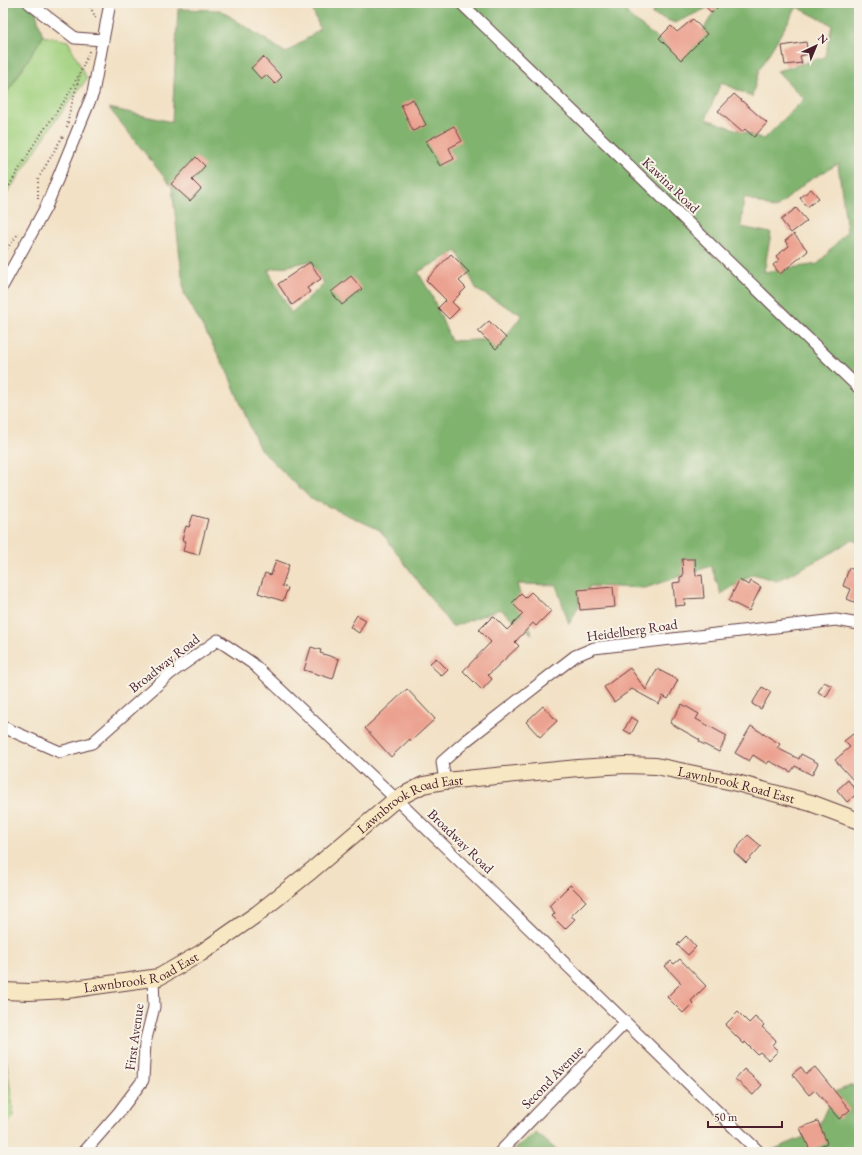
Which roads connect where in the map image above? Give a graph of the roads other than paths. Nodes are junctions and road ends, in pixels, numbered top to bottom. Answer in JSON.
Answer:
{"nodes":[{"id":1,"x":28,"y":3,"type":"edge"},
{"id":2,"x":110,"y":3,"type":"edge"},
{"id":3,"x":462,"y":3,"type":"edge"},
{"id":4,"x":98,"y":40,"type":"junction"},
{"id":5,"x":3,"y":285,"type":"edge"},
{"id":6,"x":859,"y":388,"type":"edge"},
{"id":7,"x":859,"y":624,"type":"edge"},
{"id":8,"x":3,"y":726,"type":"edge"},
{"id":9,"x":445,"y":781,"type":"junction"},
{"id":10,"x":396,"y":799,"type":"junction"},
{"id":11,"x":859,"y":821,"type":"edge"},
{"id":12,"x":153,"y":978,"type":"junction"},
{"id":13,"x":3,"y":991,"type":"edge"},
{"id":14,"x":625,"y":1022,"type":"junction"},
{"id":15,"x":84,"y":1152,"type":"edge"},
{"id":16,"x":500,"y":1152,"type":"edge"},
{"id":17,"x":759,"y":1152,"type":"edge"}],
"edges":[{"from":1,"to":4,"type":"street"},
{"from":2,"to":4,"type":"street"},
{"from":3,"to":6,"type":"street","name":"Kawina Road"},
{"from":4,"to":5,"type":"street"},
{"from":7,"to":9,"type":"street","name":"Heidelberg Road"},
{"from":8,"to":10,"type":"street","name":"Broadway Road"},
{"from":9,"to":10,"type":"street","name":"Lawnbrook Road East"},
{"from":9,"to":11,"type":"street","name":"Lawnbrook Road East"},
{"from":10,"to":12,"type":"street","name":"Lawnbrook Road East"},
{"from":10,"to":14,"type":"street","name":"Broadway Road"},
{"from":12,"to":13,"type":"street","name":"Lawnbrook Road East"},
{"from":12,"to":15,"type":"street","name":"First Avenue"},
{"from":14,"to":16,"type":"street","name":"Second Avenue"},
{"from":14,"to":17,"type":"street","name":"Broadway Road"}]}
